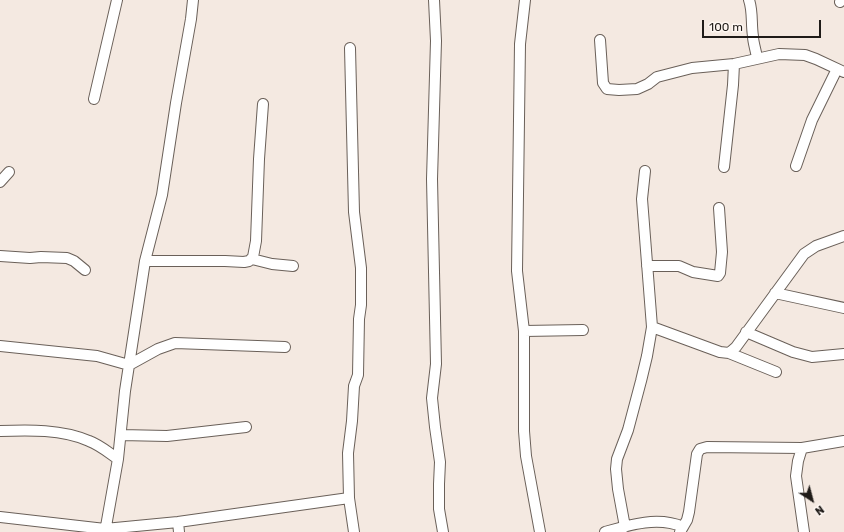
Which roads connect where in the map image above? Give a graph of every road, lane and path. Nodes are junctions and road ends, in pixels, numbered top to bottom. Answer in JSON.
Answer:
{"nodes":[{"id":1,"x":117,"y":0,"type":"edge"},
{"id":2,"x":193,"y":0,"type":"edge"},
{"id":3,"x":434,"y":0,"type":"edge"},
{"id":4,"x":525,"y":0,"type":"edge"},
{"id":5,"x":750,"y":0,"type":"edge"},
{"id":6,"x":600,"y":40,"type":"dead end"},
{"id":7,"x":350,"y":48,"type":"dead end"},
{"id":8,"x":757,"y":58,"type":"junction"},
{"id":9,"x":734,"y":64,"type":"junction"},
{"id":10,"x":841,"y":71,"type":"edge"},
{"id":11,"x":94,"y":99,"type":"dead end"},
{"id":12,"x":263,"y":104,"type":"dead end"},
{"id":13,"x":796,"y":166,"type":"dead end"},
{"id":14,"x":724,"y":167,"type":"dead end"},
{"id":15,"x":645,"y":171,"type":"dead end"},
{"id":16,"x":9,"y":172,"type":"dead end"},
{"id":17,"x":0,"y":182,"type":"edge"},
{"id":18,"x":719,"y":208,"type":"dead end"},
{"id":19,"x":844,"y":236,"type":"edge"},
{"id":20,"x":0,"y":256,"type":"edge"},
{"id":21,"x":252,"y":259,"type":"junction"},
{"id":22,"x":145,"y":261,"type":"junction"},
{"id":23,"x":293,"y":266,"type":"dead end"},
{"id":24,"x":647,"y":266,"type":"junction"},
{"id":25,"x":85,"y":270,"type":"dead end"},
{"id":26,"x":775,"y":293,"type":"junction"},
{"id":27,"x":844,"y":308,"type":"edge"},
{"id":28,"x":652,"y":327,"type":"junction"},
{"id":29,"x":583,"y":330,"type":"dead end"},
{"id":30,"x":524,"y":331,"type":"junction"},
{"id":31,"x":746,"y":332,"type":"junction"},
{"id":32,"x":0,"y":346,"type":"edge"},
{"id":33,"x":286,"y":347,"type":"dead end"},
{"id":34,"x":729,"y":353,"type":"junction"},
{"id":35,"x":844,"y":354,"type":"edge"},
{"id":36,"x":129,"y":365,"type":"junction"},
{"id":37,"x":776,"y":372,"type":"dead end"},
{"id":38,"x":246,"y":427,"type":"dead end"},
{"id":39,"x":0,"y":431,"type":"edge"},
{"id":40,"x":121,"y":435,"type":"junction"},
{"id":41,"x":844,"y":441,"type":"edge"},
{"id":42,"x":802,"y":448,"type":"junction"},
{"id":43,"x":118,"y":460,"type":"junction"},
{"id":44,"x":349,"y":498,"type":"junction"},
{"id":45,"x":0,"y":517,"type":"edge"},
{"id":46,"x":625,"y":526,"type":"junction"},
{"id":47,"x":179,"y":527,"type":"edge"},
{"id":48,"x":105,"y":530,"type":"edge"},
{"id":49,"x":681,"y":530,"type":"edge"},
{"id":50,"x":354,"y":532,"type":"edge"},
{"id":51,"x":443,"y":532,"type":"edge"},
{"id":52,"x":540,"y":532,"type":"edge"},
{"id":53,"x":605,"y":532,"type":"edge"},
{"id":54,"x":804,"y":532,"type":"edge"}],
"edges":[{"from":1,"to":11,"type":"street"},
{"from":2,"to":22,"type":"street"},
{"from":3,"to":51,"type":"street"},
{"from":4,"to":30,"type":"street"},
{"from":5,"to":8,"type":"street"},
{"from":6,"to":9,"type":"street"},
{"from":7,"to":44,"type":"street"},
{"from":8,"to":9,"type":"street"},
{"from":8,"to":10,"type":"street"},
{"from":9,"to":14,"type":"street"},
{"from":10,"to":13,"type":"street"},
{"from":12,"to":21,"type":"street"},
{"from":15,"to":24,"type":"street"},
{"from":16,"to":17,"type":"street"},
{"from":18,"to":24,"type":"street"},
{"from":19,"to":26,"type":"street"},
{"from":20,"to":25,"type":"street"},
{"from":21,"to":22,"type":"street"},
{"from":21,"to":23,"type":"street"},
{"from":22,"to":36,"type":"street"},
{"from":24,"to":28,"type":"street"},
{"from":26,"to":27,"type":"street"},
{"from":26,"to":31,"type":"street"},
{"from":28,"to":34,"type":"street"},
{"from":28,"to":46,"type":"street"},
{"from":29,"to":30,"type":"street"},
{"from":30,"to":52,"type":"street"},
{"from":31,"to":34,"type":"street"},
{"from":31,"to":35,"type":"street"},
{"from":32,"to":36,"type":"street"},
{"from":33,"to":36,"type":"street"},
{"from":34,"to":37,"type":"street"},
{"from":36,"to":40,"type":"street"},
{"from":38,"to":40,"type":"street"},
{"from":39,"to":43,"type":"street"},
{"from":40,"to":43,"type":"street"},
{"from":41,"to":42,"type":"street"},
{"from":42,"to":49,"type":"street"},
{"from":42,"to":54,"type":"street"},
{"from":43,"to":48,"type":"street"},
{"from":44,"to":47,"type":"street"},
{"from":44,"to":50,"type":"street"},
{"from":45,"to":48,"type":"street"},
{"from":46,"to":49,"type":"street"},
{"from":46,"to":53,"type":"street"},
{"from":47,"to":48,"type":"street"}]}
